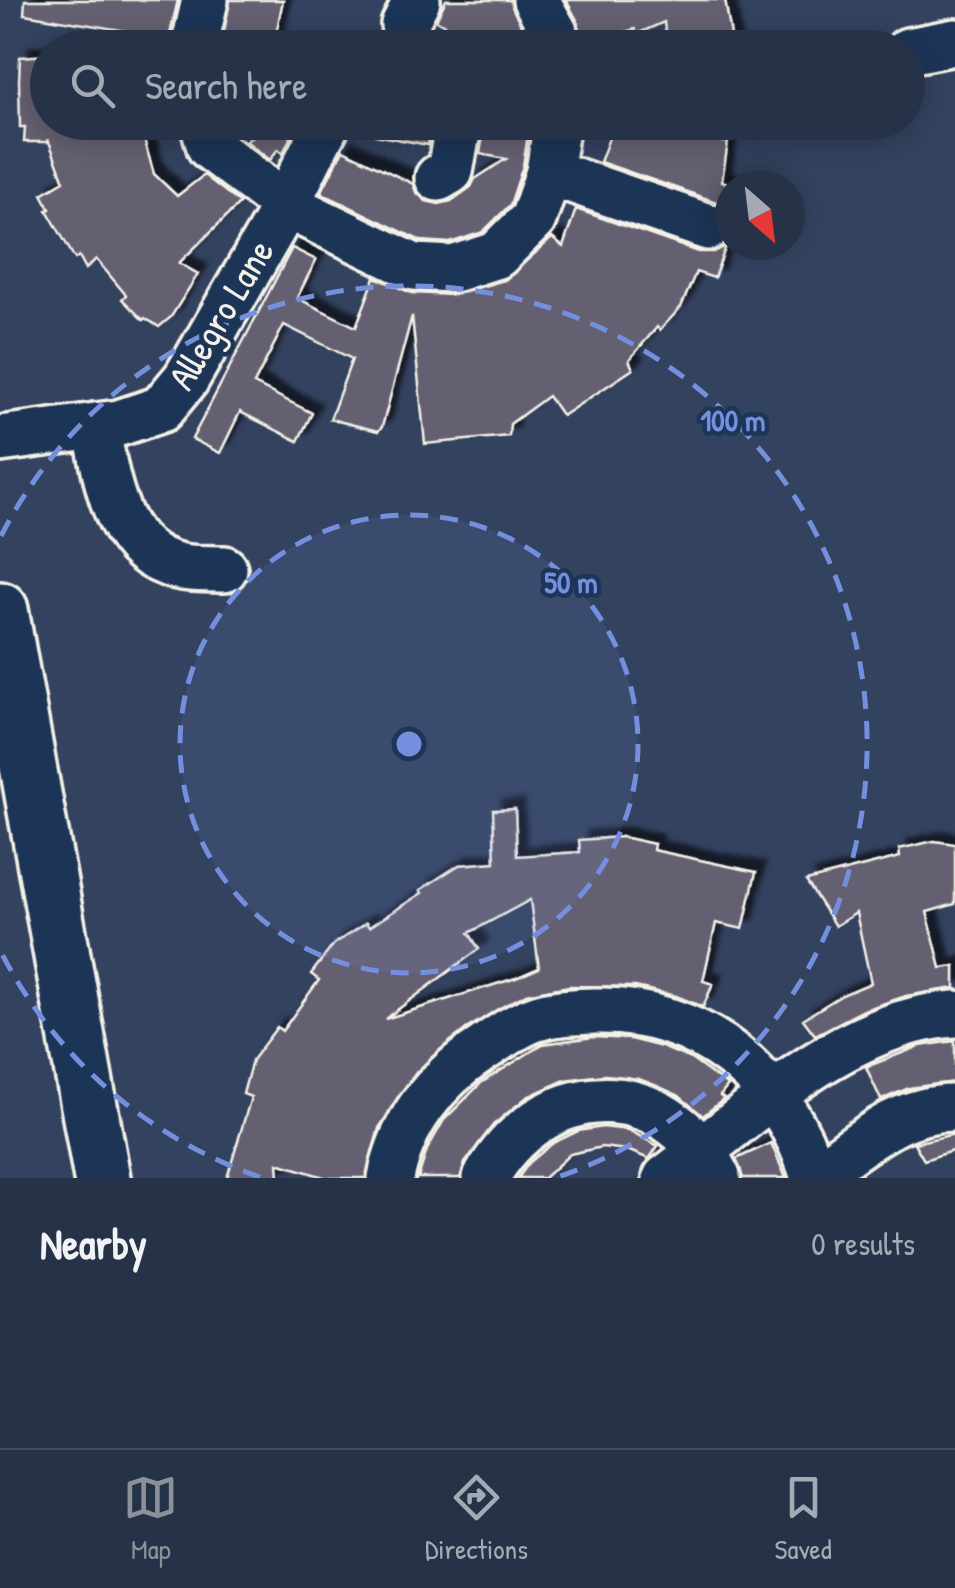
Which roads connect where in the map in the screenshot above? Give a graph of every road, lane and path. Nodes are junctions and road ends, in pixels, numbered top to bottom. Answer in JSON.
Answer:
{"nodes":[{"id":1,"x":205,"y":0,"type":"edge"},
{"id":2,"x":536,"y":0,"type":"edge"},
{"id":3,"x":198,"y":30,"type":"edge"},
{"id":4,"x":553,"y":30,"type":"edge"},
{"id":5,"x":955,"y":42,"type":"edge"},
{"id":6,"x":925,"y":48,"type":"edge"},
{"id":7,"x":208,"y":140,"type":"edge"},
{"id":8,"x":318,"y":140,"type":"edge"},
{"id":9,"x":456,"y":140,"type":"edge"},
{"id":10,"x":554,"y":140,"type":"edge"},
{"id":11,"x":549,"y":172,"type":"junction"},
{"id":12,"x":438,"y":178,"type":"dead end"},
{"id":13,"x":286,"y":205,"type":"junction"},
{"id":14,"x":708,"y":227,"type":"dead end"},
{"id":15,"x":96,"y":426,"type":"junction"},
{"id":16,"x":0,"y":439,"type":"edge"},
{"id":17,"x":224,"y":568,"type":"dead end"},
{"id":18,"x":0,"y":610,"type":"edge"},
{"id":19,"x":955,"y":1014,"type":"edge"},
{"id":20,"x":775,"y":1096,"type":"junction"},
{"id":21,"x":955,"y":1108,"type":"edge"},
{"id":22,"x":710,"y":1164,"type":"edge"},
{"id":23,"x":814,"y":1177,"type":"edge"},
{"id":24,"x":102,"y":1178,"type":"edge"},
{"id":25,"x":391,"y":1178,"type":"edge"},
{"id":26,"x":486,"y":1178,"type":"edge"},
{"id":27,"x":666,"y":1178,"type":"edge"}],
"edges":[{"from":1,"to":3,"type":"street"},
{"from":2,"to":4,"type":"street"},
{"from":5,"to":6,"type":"street"},
{"from":7,"to":13,"type":"street"},
{"from":8,"to":13,"type":"street","name":"Allegro Lane"},
{"from":9,"to":12,"type":"street"},
{"from":10,"to":11,"type":"street"},
{"from":11,"to":13,"type":"street"},
{"from":11,"to":14,"type":"street"},
{"from":13,"to":15,"type":"street","name":"Allegro Lane"},
{"from":15,"to":16,"type":"street","name":"Allegro Lane"},
{"from":15,"to":17,"type":"street"},
{"from":18,"to":24,"type":"main road"},
{"from":19,"to":20,"type":"street"},
{"from":20,"to":22,"type":"street"},
{"from":20,"to":23,"type":"street"},
{"from":20,"to":25,"type":"street"},
{"from":21,"to":23,"type":"street"},
{"from":22,"to":26,"type":"street"},
{"from":22,"to":27,"type":"street"}]}
